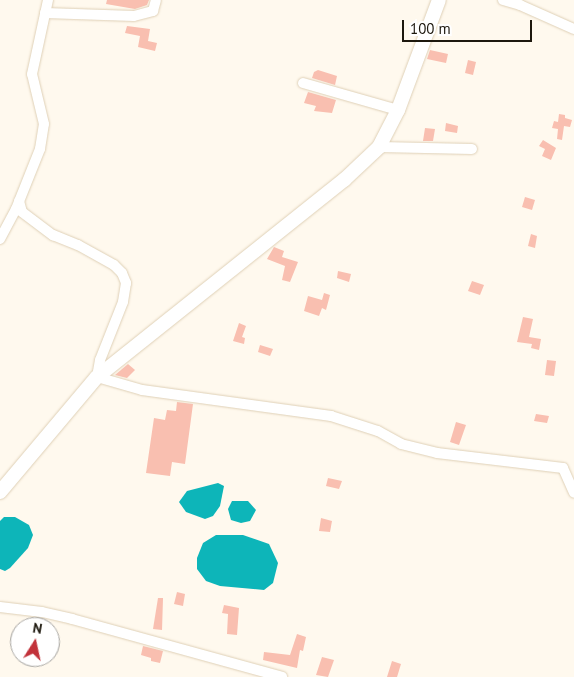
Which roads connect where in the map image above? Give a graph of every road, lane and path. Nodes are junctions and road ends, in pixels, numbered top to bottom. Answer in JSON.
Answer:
{"nodes":[{"id":1,"x":48,"y":0,"type":"edge"},
{"id":2,"x":156,"y":0,"type":"edge"},
{"id":3,"x":438,"y":0,"type":"edge"},
{"id":4,"x":502,"y":0,"type":"edge"},
{"id":5,"x":45,"y":14,"type":"junction"},
{"id":6,"x":574,"y":28,"type":"edge"},
{"id":7,"x":303,"y":83,"type":"dead end"},
{"id":8,"x":398,"y":110,"type":"junction"},
{"id":9,"x":379,"y":147,"type":"junction"},
{"id":10,"x":472,"y":149,"type":"dead end"},
{"id":11,"x":19,"y":201,"type":"junction"},
{"id":12,"x":0,"y":239,"type":"edge"},
{"id":13,"x":97,"y":377,"type":"junction"},
{"id":14,"x":0,"y":492,"type":"edge"},
{"id":15,"x":574,"y":493,"type":"edge"},
{"id":16,"x":0,"y":607,"type":"edge"},
{"id":17,"x":282,"y":677,"type":"edge"}],
"edges":[{"from":1,"to":5,"type":"street"},
{"from":2,"to":5,"type":"street"},
{"from":3,"to":8,"type":"main road"},
{"from":4,"to":6,"type":"street"},
{"from":5,"to":11,"type":"street"},
{"from":7,"to":8,"type":"street"},
{"from":8,"to":9,"type":"main road"},
{"from":9,"to":10,"type":"street"},
{"from":9,"to":13,"type":"main road"},
{"from":11,"to":12,"type":"street"},
{"from":11,"to":13,"type":"street"},
{"from":13,"to":14,"type":"main road"},
{"from":13,"to":15,"type":"street"},
{"from":16,"to":17,"type":"street"}]}
